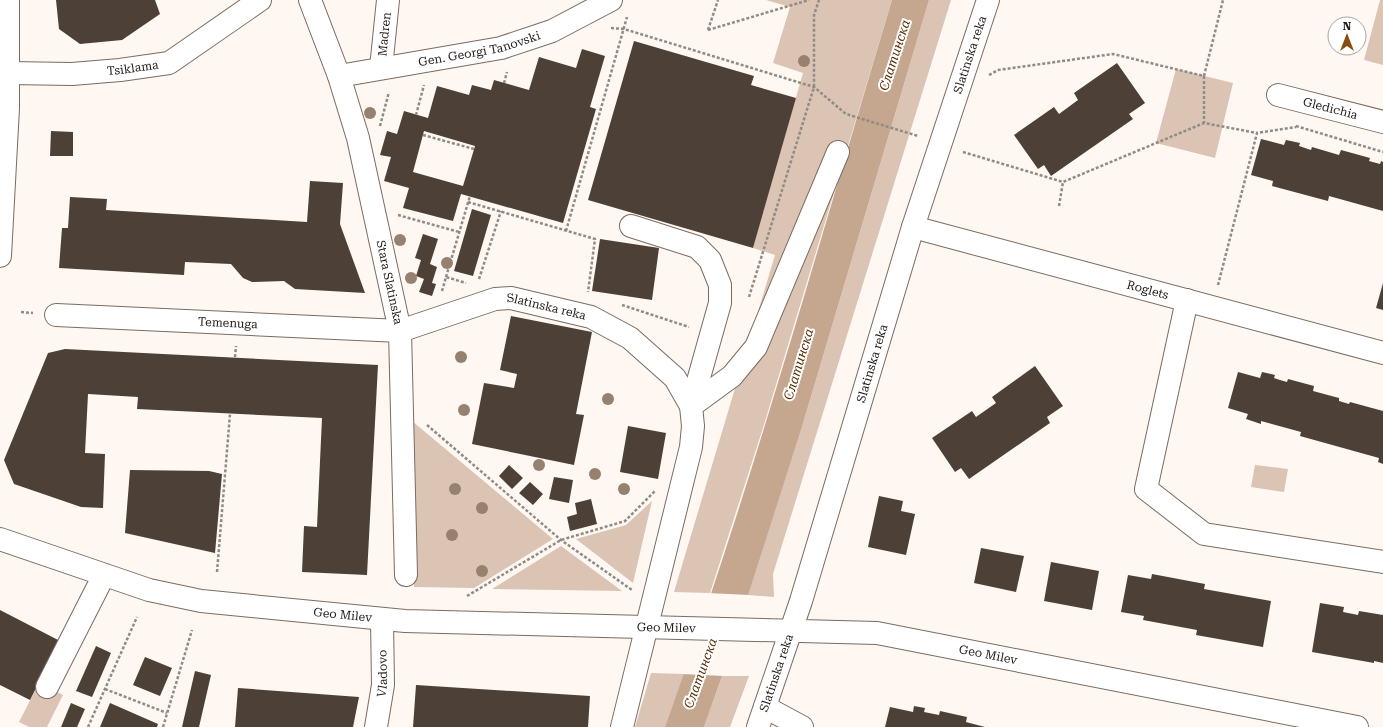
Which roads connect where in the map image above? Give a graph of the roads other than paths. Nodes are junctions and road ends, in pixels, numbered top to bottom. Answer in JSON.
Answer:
{"nodes":[{"id":1,"x":8,"y":0,"type":"edge"},
{"id":2,"x":260,"y":0,"type":"edge"},
{"id":3,"x":310,"y":0,"type":"edge"},
{"id":4,"x":388,"y":0,"type":"edge"},
{"id":5,"x":611,"y":0,"type":"edge"},
{"id":6,"x":988,"y":0,"type":"edge"},
{"id":7,"x":9,"y":73,"type":"junction"},
{"id":8,"x":340,"y":76,"type":"junction"},
{"id":9,"x":382,"y":78,"type":"junction"},
{"id":10,"x":1278,"y":94,"type":"dead end"},
{"id":11,"x":4,"y":108,"type":"edge"},
{"id":12,"x":1383,"y":122,"type":"edge"},
{"id":13,"x":838,"y":152,"type":"dead end"},
{"id":14,"x":631,"y":226,"type":"dead end"},
{"id":15,"x":914,"y":227,"type":"junction"},
{"id":16,"x":1,"y":248,"type":"edge"},
{"id":17,"x":1187,"y":300,"type":"junction"},
{"id":18,"x":56,"y":315,"type":"dead end"},
{"id":19,"x":400,"y":331,"type":"junction"},
{"id":20,"x":1383,"y":353,"type":"edge"},
{"id":21,"x":691,"y":406,"type":"junction"},
{"id":22,"x":0,"y":539,"type":"edge"},
{"id":23,"x":1383,"y":562,"type":"edge"},
{"id":24,"x":104,"y":575,"type":"junction"},
{"id":25,"x":406,"y":575,"type":"dead end"},
{"id":26,"x":382,"y":619,"type":"junction"},
{"id":27,"x":655,"y":627,"type":"junction"},
{"id":28,"x":791,"y":631,"type":"junction"},
{"id":29,"x":47,"y":687,"type":"dead end"},
{"id":30,"x":762,"y":717,"type":"edge"},
{"id":31,"x":1346,"y":726,"type":"edge"},
{"id":32,"x":376,"y":727,"type":"edge"},
{"id":33,"x":622,"y":727,"type":"edge"},
{"id":34,"x":802,"y":727,"type":"edge"}],
"edges":[{"from":1,"to":7,"type":"street"},
{"from":2,"to":7,"type":"street","name":"Tsiklama"},
{"from":3,"to":8,"type":"street","name":"Stara Slatinska"},
{"from":4,"to":9,"type":"street","name":"Madren"},
{"from":5,"to":9,"type":"street","name":"Gen. Georgi Tanovski"},
{"from":6,"to":15,"type":"street","name":"Slatinska reka"},
{"from":7,"to":11,"type":"street"},
{"from":8,"to":9,"type":"street","name":"Gen. Georgi Tanovski"},
{"from":8,"to":19,"type":"street","name":"Stara Slatinska"},
{"from":10,"to":12,"type":"street","name":"Gledichia"},
{"from":11,"to":16,"type":"street"},
{"from":13,"to":21,"type":"street"},
{"from":14,"to":21,"type":"street"},
{"from":15,"to":17,"type":"street","name":"Roglets"},
{"from":15,"to":28,"type":"street","name":"Slatinska reka"},
{"from":17,"to":20,"type":"street","name":"Roglets"},
{"from":17,"to":23,"type":"street"},
{"from":18,"to":19,"type":"street","name":"Temenuga"},
{"from":19,"to":21,"type":"street","name":"Slatinska reka"},
{"from":19,"to":25,"type":"street","name":"Stara Slatinska"},
{"from":21,"to":27,"type":"street","name":"Slatinska reka"},
{"from":22,"to":24,"type":"street","name":"Geo Milev"},
{"from":24,"to":26,"type":"street","name":"Geo Milev"},
{"from":24,"to":29,"type":"street"},
{"from":26,"to":27,"type":"street","name":"Geo Milev"},
{"from":26,"to":32,"type":"street","name":"Vladovo"},
{"from":27,"to":28,"type":"street","name":"Geo Milev"},
{"from":27,"to":33,"type":"street","name":"Slatinska reka"},
{"from":28,"to":30,"type":"street","name":"Slatinska reka"},
{"from":28,"to":31,"type":"street","name":"Geo Milev"},
{"from":30,"to":34,"type":"street"}]}
